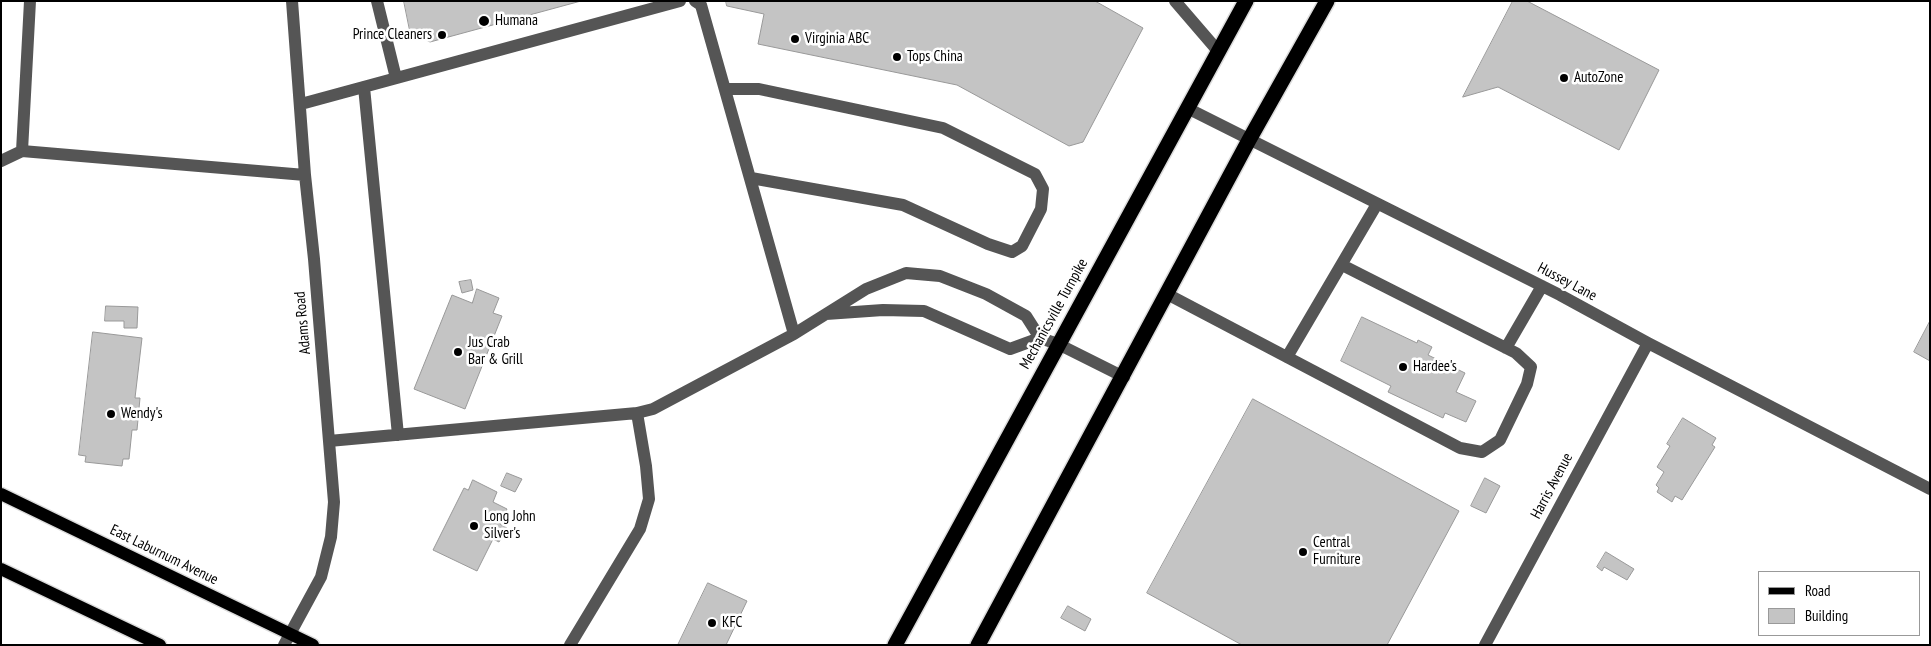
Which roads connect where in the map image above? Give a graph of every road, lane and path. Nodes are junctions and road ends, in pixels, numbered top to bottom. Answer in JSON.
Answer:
{"nodes":[{"id":1,"x":30,"y":1,"type":"edge"},
{"id":2,"x":292,"y":1,"type":"edge"},
{"id":3,"x":377,"y":1,"type":"edge"},
{"id":4,"x":680,"y":1,"type":"edge"},
{"id":5,"x":694,"y":1,"type":"edge"},
{"id":6,"x":1175,"y":1,"type":"edge"},
{"id":7,"x":1246,"y":1,"type":"edge"},
{"id":8,"x":1327,"y":1,"type":"edge"},
{"id":9,"x":1218,"y":52,"type":"junction"},
{"id":10,"x":396,"y":78,"type":"junction"},
{"id":11,"x":364,"y":87,"type":"junction"},
{"id":12,"x":725,"y":89,"type":"junction"},
{"id":13,"x":301,"y":104,"type":"junction"},
{"id":14,"x":1187,"y":108,"type":"junction"},
{"id":15,"x":1249,"y":140,"type":"junction"},
{"id":16,"x":22,"y":151,"type":"junction"},
{"id":17,"x":1,"y":161,"type":"edge"},
{"id":18,"x":305,"y":175,"type":"junction"},
{"id":19,"x":750,"y":178,"type":"junction"},
{"id":20,"x":1377,"y":204,"type":"junction"},
{"id":21,"x":1342,"y":265,"type":"junction"},
{"id":22,"x":1542,"y":286,"type":"junction"},
{"id":23,"x":1167,"y":294,"type":"junction"},
{"id":24,"x":826,"y":314,"type":"junction"},
{"id":25,"x":794,"y":334,"type":"junction"},
{"id":26,"x":1040,"y":338,"type":"junction"},
{"id":27,"x":1648,"y":343,"type":"junction"},
{"id":28,"x":1058,"y":344,"type":"junction"},
{"id":29,"x":1506,"y":348,"type":"junction"},
{"id":30,"x":1287,"y":357,"type":"junction"},
{"id":31,"x":1124,"y":376,"type":"junction"},
{"id":32,"x":637,"y":413,"type":"junction"},
{"id":33,"x":398,"y":434,"type":"junction"},
{"id":34,"x":329,"y":440,"type":"junction"},
{"id":35,"x":1930,"y":489,"type":"edge"},
{"id":36,"x":1,"y":494,"type":"edge"},
{"id":37,"x":1,"y":570,"type":"edge"},
{"id":38,"x":288,"y":639,"type":"edge"},
{"id":39,"x":160,"y":645,"type":"edge"},
{"id":40,"x":313,"y":645,"type":"edge"},
{"id":41,"x":570,"y":645,"type":"edge"},
{"id":42,"x":895,"y":645,"type":"edge"},
{"id":43,"x":978,"y":645,"type":"edge"},
{"id":44,"x":1485,"y":645,"type":"edge"}],
"edges":[{"from":1,"to":16,"type":"street"},
{"from":2,"to":13,"type":"street","name":"Adams Road"},
{"from":3,"to":10,"type":"street"},
{"from":4,"to":10,"type":"street"},
{"from":5,"to":12,"type":"street"},
{"from":6,"to":9,"type":"street"},
{"from":7,"to":9,"type":"highway","name":"Mechanicsville Turnpike"},
{"from":8,"to":15,"type":"highway"},
{"from":9,"to":14,"type":"highway","name":"Mechanicsville Turnpike"},
{"from":10,"to":11,"type":"street"},
{"from":11,"to":13,"type":"street"},
{"from":11,"to":33,"type":"street"},
{"from":12,"to":19,"type":"street"},
{"from":12,"to":19,"type":"street"},
{"from":13,"to":18,"type":"street","name":"Adams Road"},
{"from":14,"to":15,"type":"street","name":"Hussey Lane"},
{"from":14,"to":28,"type":"highway","name":"Mechanicsville Turnpike"},
{"from":15,"to":20,"type":"street","name":"Hussey Lane"},
{"from":15,"to":23,"type":"highway"},
{"from":16,"to":17,"type":"street"},
{"from":16,"to":18,"type":"street"},
{"from":18,"to":34,"type":"street","name":"Adams Road"},
{"from":19,"to":25,"type":"street"},
{"from":20,"to":21,"type":"street"},
{"from":20,"to":22,"type":"street","name":"Hussey Lane"},
{"from":21,"to":29,"type":"street"},
{"from":21,"to":30,"type":"street"},
{"from":22,"to":27,"type":"street","name":"Hussey Lane"},
{"from":22,"to":29,"type":"street"},
{"from":23,"to":30,"type":"street"},
{"from":23,"to":31,"type":"highway"},
{"from":24,"to":25,"type":"street"},
{"from":24,"to":26,"type":"street"},
{"from":24,"to":26,"type":"street"},
{"from":25,"to":32,"type":"street"},
{"from":26,"to":28,"type":"street"},
{"from":27,"to":35,"type":"street","name":"Hussey Lane"},
{"from":27,"to":44,"type":"street","name":"Harris Avenue"},
{"from":28,"to":31,"type":"street"},
{"from":28,"to":42,"type":"highway","name":"Mechanicsville Turnpike"},
{"from":29,"to":30,"type":"street"},
{"from":31,"to":43,"type":"highway"},
{"from":32,"to":33,"type":"street"},
{"from":32,"to":41,"type":"street"},
{"from":33,"to":34,"type":"street"},
{"from":34,"to":38,"type":"street","name":"Adams Road"},
{"from":36,"to":38,"type":"main road","name":"East Laburnum Avenue"},
{"from":37,"to":39,"type":"main road"},
{"from":38,"to":40,"type":"main road","name":"East Laburnum Avenue"}]}
